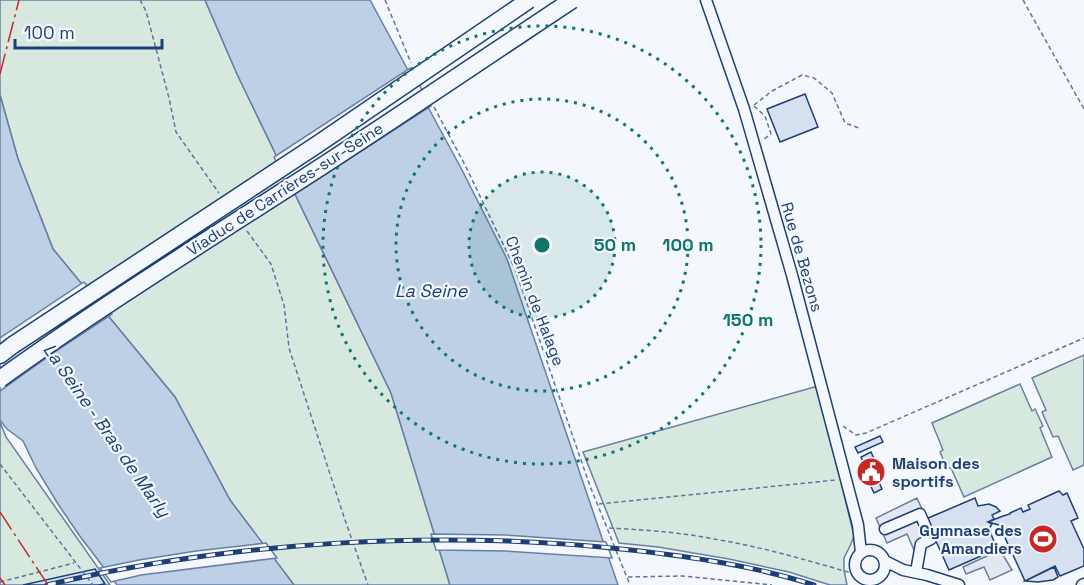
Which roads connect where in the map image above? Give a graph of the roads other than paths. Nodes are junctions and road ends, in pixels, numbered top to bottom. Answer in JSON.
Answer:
{"nodes":[{"id":1,"x":529,"y":0,"type":"edge"},
{"id":2,"x":572,"y":0,"type":"edge"},
{"id":3,"x":706,"y":0,"type":"edge"},
{"id":4,"x":0,"y":355,"type":"edge"},
{"id":5,"x":0,"y":379,"type":"edge"},
{"id":6,"x":858,"y":525,"type":"junction"},
{"id":7,"x":885,"y":530,"type":"dead end"},
{"id":8,"x":873,"y":550,"type":"junction"},
{"id":9,"x":861,"y":553,"type":"junction"},
{"id":10,"x":885,"y":561,"type":"junction"},
{"id":11,"x":903,"y":570,"type":"junction"},
{"id":12,"x":916,"y":572,"type":"junction"},
{"id":13,"x":882,"y":578,"type":"edge"},
{"id":14,"x":864,"y":580,"type":"edge"},
{"id":15,"x":959,"y":585,"type":"edge"}],
"edges":[{"from":1,"to":4,"type":"highway","name":"Viaduc de Carrières-sur-Seine","bridge":true},
{"from":2,"to":5,"type":"highway","name":"Viaduc de Carrières-sur-Seine","bridge":true},
{"from":3,"to":6,"type":"street","name":"Rue de Bezons"},
{"from":6,"to":8,"type":"street","name":"Rue de Bezons"},
{"from":6,"to":9,"type":"street","name":"Rue de Bezons"},
{"from":7,"to":12,"type":"street"},
{"from":8,"to":9,"type":"street"},
{"from":8,"to":10,"type":"street","name":"Rue de Bezons"},
{"from":9,"to":14,"type":"street","name":"Rue de Bezons"},
{"from":10,"to":11,"type":"street","name":"Rue de Bezons"},
{"from":10,"to":13,"type":"street"},
{"from":11,"to":12,"type":"street"},
{"from":11,"to":13,"type":"street"},
{"from":12,"to":15,"type":"street"},
{"from":13,"to":14,"type":"street"}]}
